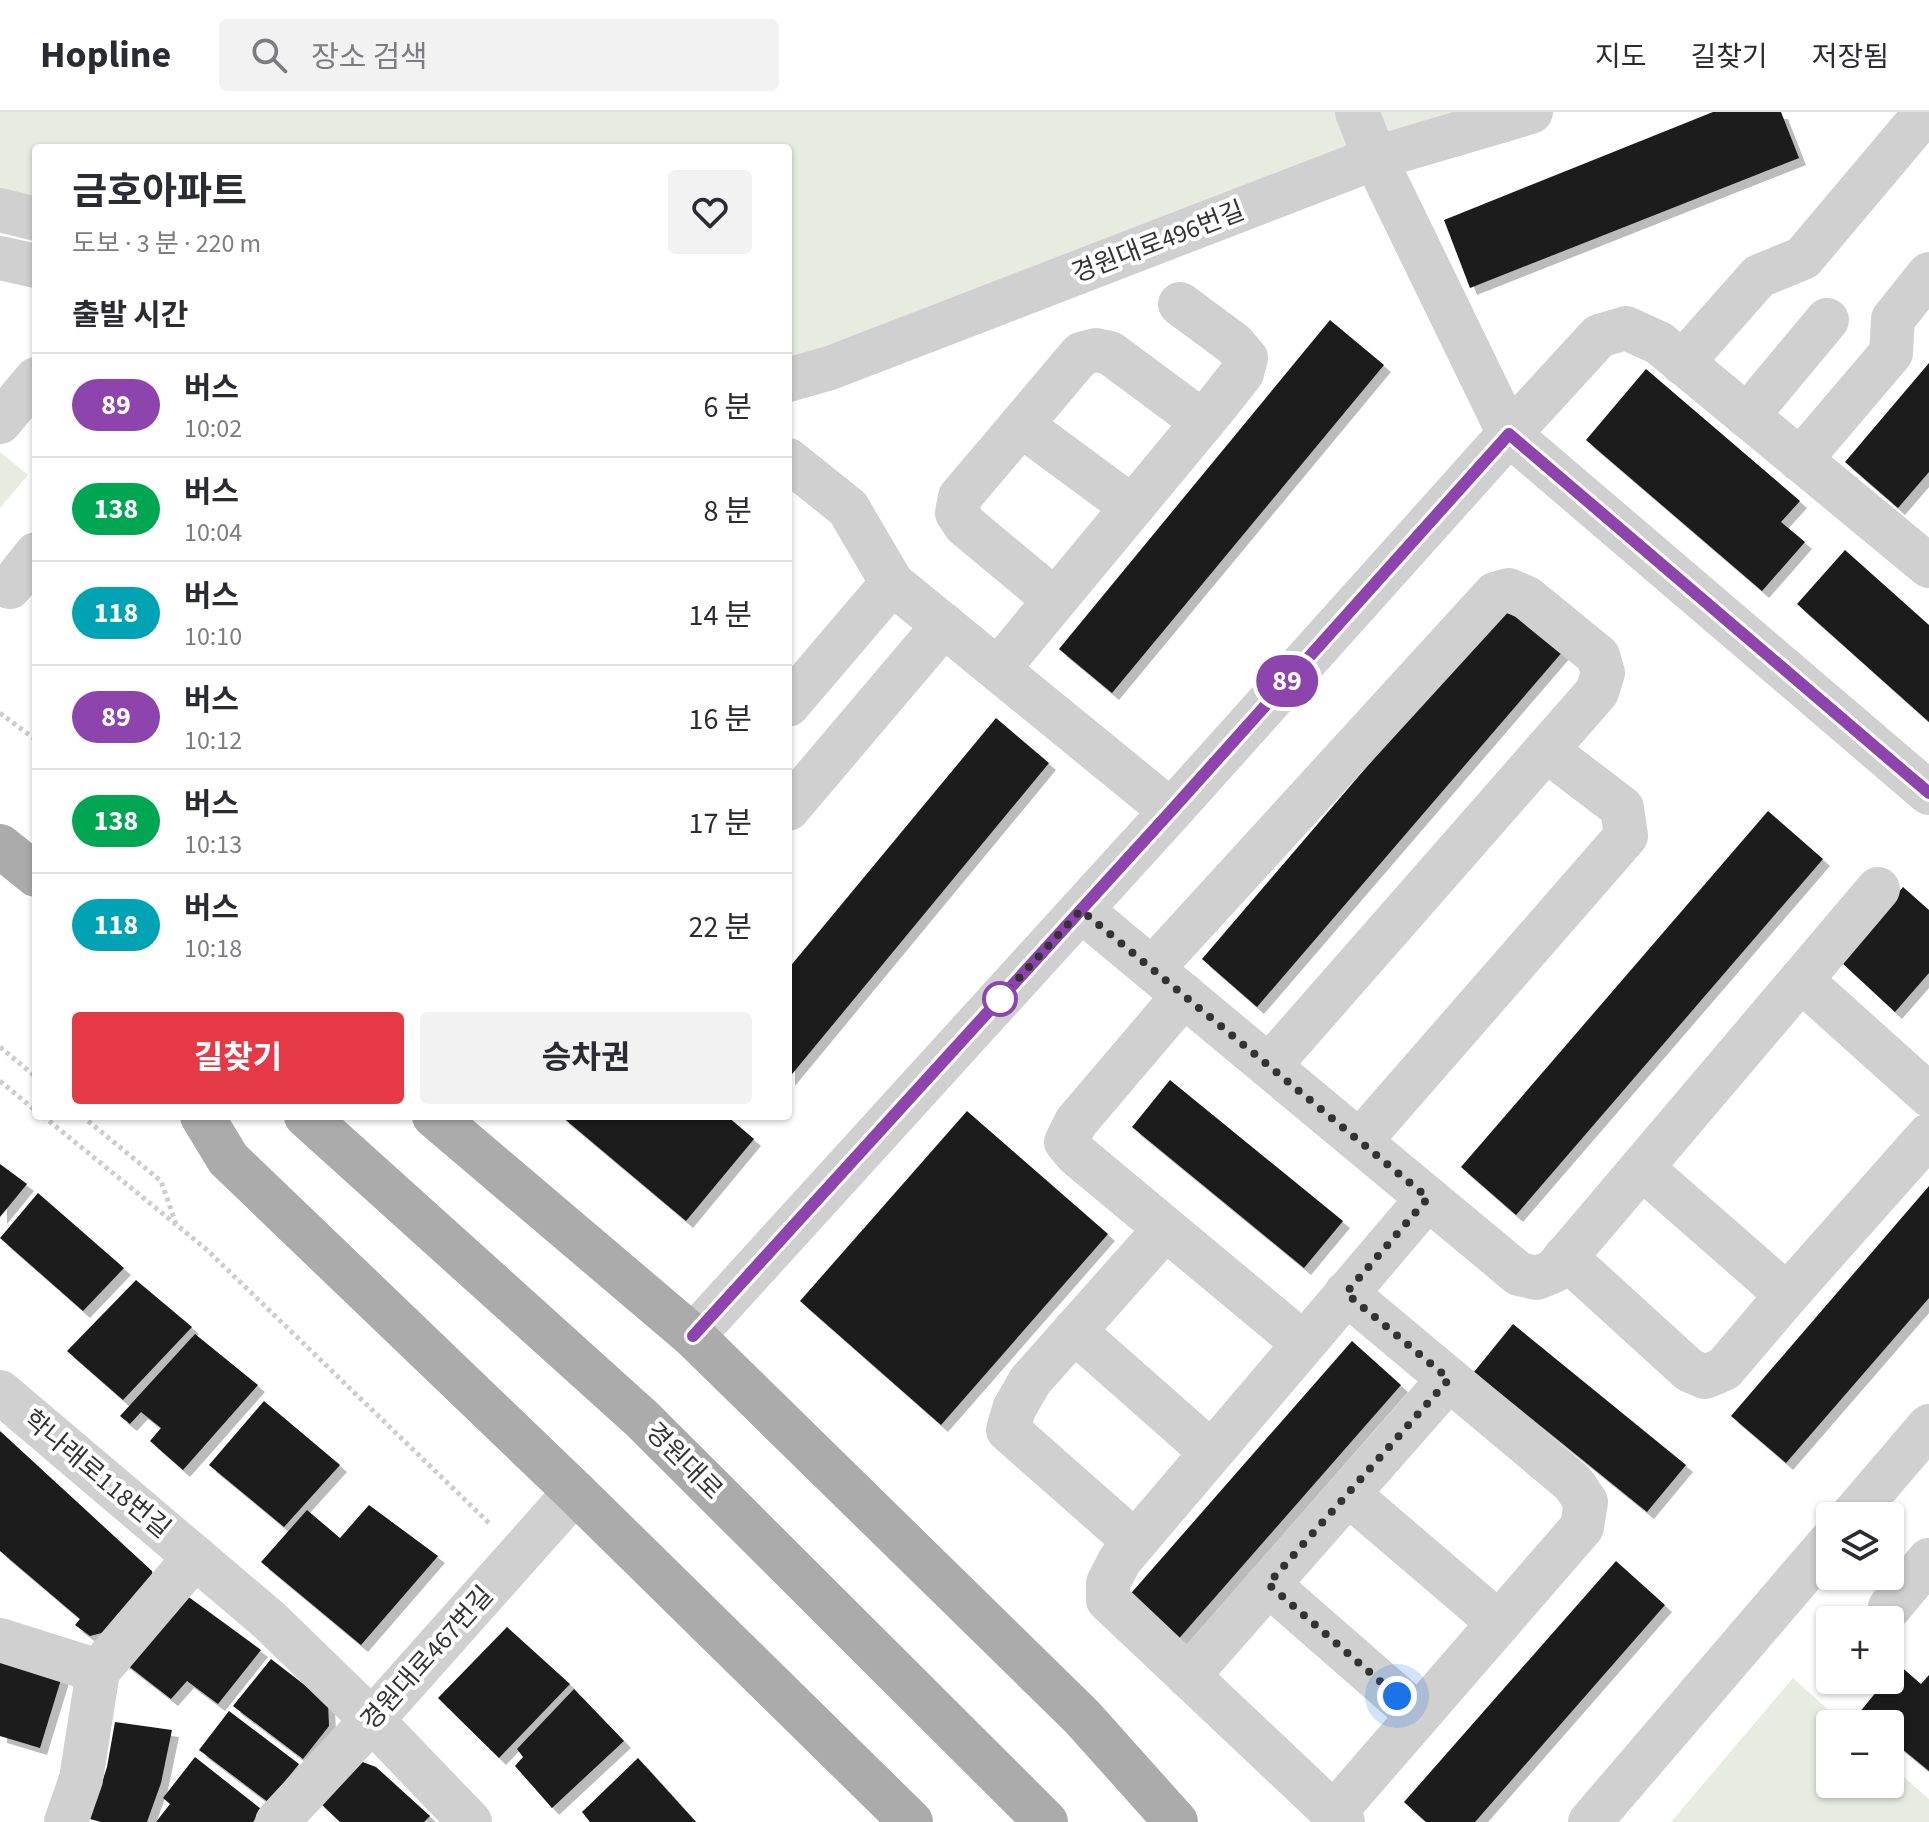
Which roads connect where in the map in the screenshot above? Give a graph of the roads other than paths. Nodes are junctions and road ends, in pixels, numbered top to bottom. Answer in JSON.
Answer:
{"nodes":[{"id":1,"x":1357,"y":112,"type":"edge"},
{"id":2,"x":1531,"y":112,"type":"edge"},
{"id":3,"x":1926,"y":112,"type":"edge"},
{"id":4,"x":1375,"y":158,"type":"junction"},
{"id":5,"x":0,"y":210,"type":"edge"},
{"id":6,"x":32,"y":218,"type":"edge"},
{"id":7,"x":0,"y":258,"type":"edge"},
{"id":8,"x":32,"y":265,"type":"edge"},
{"id":9,"x":1929,"y":274,"type":"edge"},
{"id":10,"x":1180,"y":304,"type":"dead end"},
{"id":11,"x":1827,"y":320,"type":"dead end"},
{"id":12,"x":1682,"y":363,"type":"junction"},
{"id":13,"x":792,"y":379,"type":"edge"},
{"id":14,"x":32,"y":384,"type":"edge"},
{"id":15,"x":1747,"y":416,"type":"junction"},
{"id":16,"x":0,"y":422,"type":"edge"},
{"id":17,"x":1203,"y":422,"type":"junction"},
{"id":18,"x":1021,"y":425,"type":"junction"},
{"id":19,"x":1509,"y":434,"type":"junction"},
{"id":20,"x":1800,"y":460,"type":"junction"},
{"id":21,"x":792,"y":463,"type":"edge"},
{"id":22,"x":1132,"y":507,"type":"junction"},
{"id":23,"x":1929,"y":566,"type":"edge"},
{"id":24,"x":892,"y":583,"type":"junction"},
{"id":25,"x":1055,"y":600,"type":"junction"},
{"id":26,"x":944,"y":625,"type":"junction"},
{"id":27,"x":998,"y":669,"type":"junction"},
{"id":28,"x":792,"y":700,"type":"edge"},
{"id":29,"x":1546,"y":750,"type":"junction"},
{"id":30,"x":1929,"y":793,"type":"edge"},
{"id":31,"x":792,"y":804,"type":"edge"},
{"id":32,"x":1171,"y":811,"type":"junction"},
{"id":33,"x":0,"y":846,"type":"edge"},
{"id":34,"x":32,"y":872,"type":"edge"},
{"id":35,"x":1878,"y":889,"type":"dead end"},
{"id":36,"x":1081,"y":910,"type":"junction"},
{"id":37,"x":1801,"y":980,"type":"junction"},
{"id":38,"x":1168,"y":982,"type":"junction"},
{"id":39,"x":1269,"y":1066,"type":"junction"},
{"id":40,"x":1929,"y":1095,"type":"edge"},
{"id":41,"x":204,"y":1120,"type":"edge"},
{"id":42,"x":310,"y":1120,"type":"edge"},
{"id":43,"x":439,"y":1120,"type":"edge"},
{"id":44,"x":1929,"y":1135,"type":"edge"},
{"id":45,"x":1360,"y":1141,"type":"junction"},
{"id":46,"x":1642,"y":1168,"type":"junction"},
{"id":47,"x":1428,"y":1198,"type":"junction"},
{"id":48,"x":1165,"y":1229,"type":"junction"},
{"id":49,"x":1565,"y":1257,"type":"junction"},
{"id":50,"x":1346,"y":1293,"type":"junction"},
{"id":51,"x":1787,"y":1295,"type":"junction"},
{"id":52,"x":1074,"y":1331,"type":"junction"},
{"id":53,"x":693,"y":1336,"type":"junction"},
{"id":54,"x":1303,"y":1343,"type":"junction"},
{"id":55,"x":1449,"y":1379,"type":"junction"},
{"id":56,"x":0,"y":1392,"type":"edge"},
{"id":57,"x":1929,"y":1426,"type":"edge"},
{"id":58,"x":1211,"y":1452,"type":"junction"},
{"id":59,"x":575,"y":1492,"type":"junction"},
{"id":60,"x":1348,"y":1494,"type":"junction"},
{"id":61,"x":1864,"y":1502,"type":"edge"},
{"id":62,"x":1135,"y":1542,"type":"junction"},
{"id":63,"x":195,"y":1557,"type":"junction"},
{"id":64,"x":1816,"y":1558,"type":"edge"},
{"id":65,"x":1929,"y":1560,"type":"edge"},
{"id":66,"x":1268,"y":1584,"type":"junction"},
{"id":67,"x":1891,"y":1606,"type":"edge"},
{"id":68,"x":1499,"y":1623,"type":"junction"},
{"id":69,"x":0,"y":1640,"type":"edge"},
{"id":70,"x":98,"y":1671,"type":"junction"},
{"id":71,"x":1188,"y":1676,"type":"junction"},
{"id":72,"x":1418,"y":1715,"type":"junction"},
{"id":73,"x":372,"y":1720,"type":"junction"},
{"id":74,"x":1338,"y":1817,"type":"edge"},
{"id":75,"x":66,"y":1822,"type":"edge"},
{"id":76,"x":277,"y":1822,"type":"edge"},
{"id":77,"x":470,"y":1822,"type":"edge"},
{"id":78,"x":911,"y":1822,"type":"edge"},
{"id":79,"x":1046,"y":1822,"type":"edge"},
{"id":80,"x":1176,"y":1822,"type":"edge"},
{"id":81,"x":1590,"y":1822,"type":"edge"}],
"edges":[{"from":1,"to":4,"type":"street"},
{"from":2,"to":4,"type":"street","name":"경원대로496번길"},
{"from":3,"to":12,"type":"street"},
{"from":4,"to":13,"type":"street","name":"경원대로496번길"},
{"from":4,"to":19,"type":"street"},
{"from":5,"to":6,"type":"street"},
{"from":7,"to":8,"type":"street"},
{"from":9,"to":20,"type":"street"},
{"from":10,"to":17,"type":"street"},
{"from":11,"to":15,"type":"street"},
{"from":12,"to":15,"type":"street"},
{"from":12,"to":19,"type":"street"},
{"from":14,"to":16,"type":"street"},
{"from":15,"to":20,"type":"street"},
{"from":17,"to":18,"type":"street"},
{"from":17,"to":22,"type":"street"},
{"from":18,"to":22,"type":"street"},
{"from":18,"to":25,"type":"street"},
{"from":19,"to":30,"type":"street"},
{"from":19,"to":32,"type":"street"},
{"from":20,"to":23,"type":"street"},
{"from":21,"to":24,"type":"street"},
{"from":22,"to":25,"type":"street"},
{"from":24,"to":26,"type":"street"},
{"from":24,"to":28,"type":"street"},
{"from":25,"to":27,"type":"street"},
{"from":26,"to":27,"type":"street"},
{"from":26,"to":31,"type":"street"},
{"from":27,"to":32,"type":"street"},
{"from":29,"to":38,"type":"street"},
{"from":29,"to":39,"type":"street"},
{"from":29,"to":45,"type":"street"},
{"from":32,"to":36,"type":"street"},
{"from":33,"to":34,"type":"main road"},
{"from":35,"to":37,"type":"street"},
{"from":36,"to":38,"type":"street"},
{"from":36,"to":53,"type":"street"},
{"from":37,"to":40,"type":"street"},
{"from":37,"to":46,"type":"street"},
{"from":38,"to":39,"type":"street"},
{"from":38,"to":48,"type":"street"},
{"from":39,"to":45,"type":"street"},
{"from":41,"to":59,"type":"main road"},
{"from":42,"to":79,"type":"main road","name":"경원대로"},
{"from":43,"to":53,"type":"main road"},
{"from":44,"to":51,"type":"street"},
{"from":45,"to":47,"type":"street"},
{"from":46,"to":49,"type":"street"},
{"from":46,"to":51,"type":"street"},
{"from":47,"to":49,"type":"street"},
{"from":47,"to":50,"type":"street"},
{"from":48,"to":52,"type":"street"},
{"from":48,"to":54,"type":"street"},
{"from":49,"to":51,"type":"street"},
{"from":50,"to":54,"type":"street"},
{"from":50,"to":55,"type":"street"},
{"from":52,"to":58,"type":"street"},
{"from":52,"to":62,"type":"street"},
{"from":53,"to":80,"type":"main road"},
{"from":54,"to":58,"type":"street"},
{"from":55,"to":60,"type":"street"},
{"from":55,"to":68,"type":"street"},
{"from":56,"to":63,"type":"street","name":"학나래로118번길"},
{"from":57,"to":61,"type":"street"},
{"from":58,"to":62,"type":"street"},
{"from":59,"to":73,"type":"street","name":"경원대로467번길"},
{"from":59,"to":78,"type":"main road"},
{"from":60,"to":66,"type":"street"},
{"from":60,"to":68,"type":"street"},
{"from":62,"to":71,"type":"street"},
{"from":63,"to":70,"type":"street","name":"학나래로118번길"},
{"from":63,"to":73,"type":"street","name":"학나래로118번길"},
{"from":64,"to":81,"type":"street"},
{"from":65,"to":67,"type":"street"},
{"from":66,"to":71,"type":"street"},
{"from":66,"to":72,"type":"street"},
{"from":68,"to":72,"type":"street"},
{"from":69,"to":70,"type":"street"},
{"from":70,"to":75,"type":"street"},
{"from":71,"to":74,"type":"street"},
{"from":72,"to":74,"type":"street"},
{"from":73,"to":76,"type":"street","name":"경원대로467번길"},
{"from":73,"to":77,"type":"street","name":"학나래로118번길"}]}
